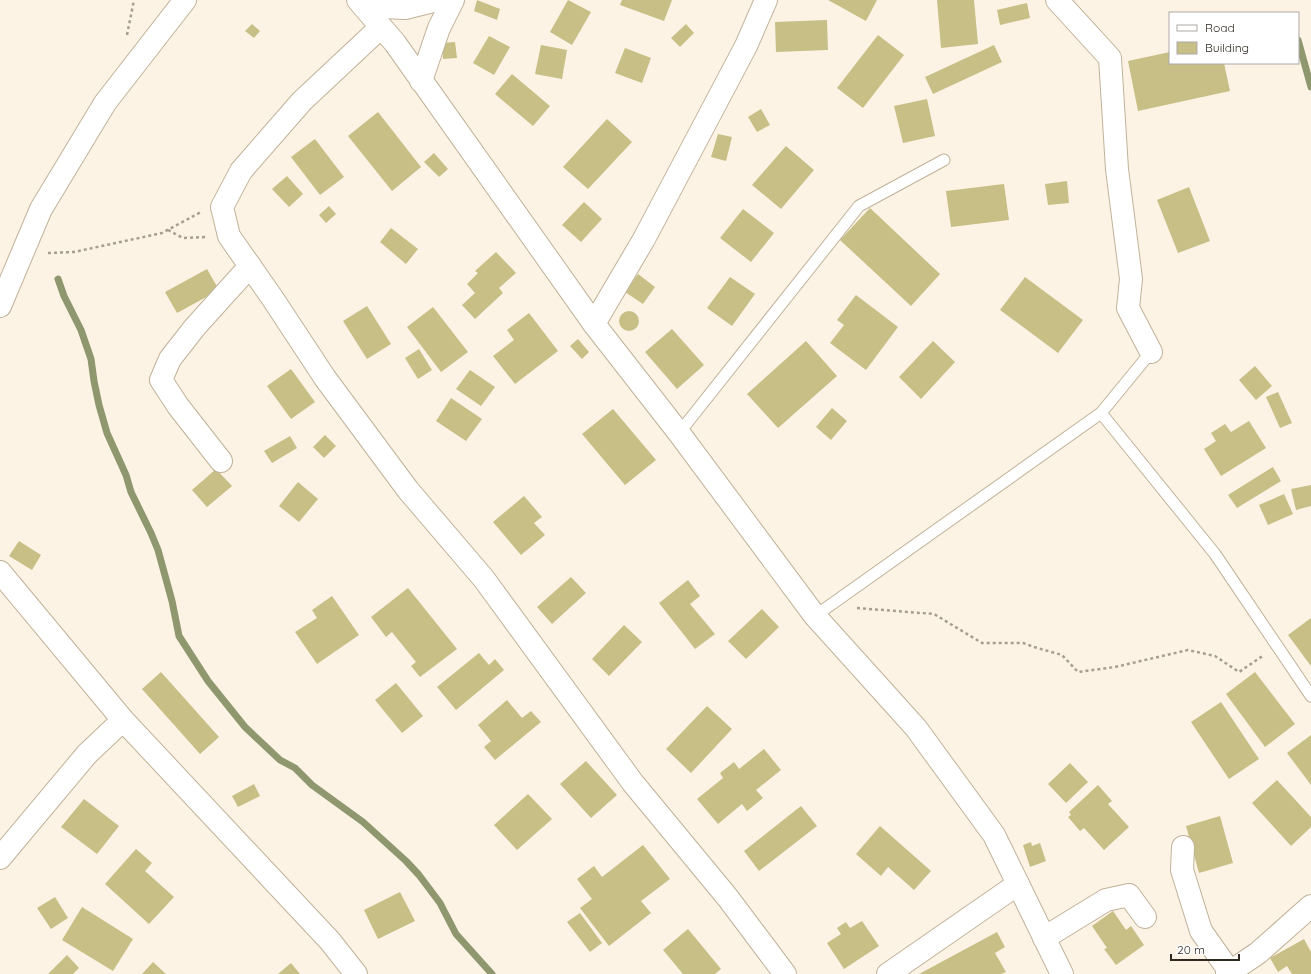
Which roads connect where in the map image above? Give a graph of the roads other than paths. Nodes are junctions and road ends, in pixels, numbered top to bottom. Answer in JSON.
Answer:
{"nodes":[{"id":1,"x":185,"y":0,"type":"edge"},
{"id":2,"x":437,"y":0,"type":"edge"},
{"id":3,"x":453,"y":0,"type":"edge"},
{"id":4,"x":766,"y":0,"type":"edge"},
{"id":5,"x":1057,"y":0,"type":"edge"},
{"id":6,"x":361,"y":3,"type":"edge"},
{"id":7,"x":381,"y":27,"type":"junction"},
{"id":8,"x":422,"y":81,"type":"junction"},
{"id":9,"x":944,"y":160,"type":"dead end"},
{"id":10,"x":250,"y":266,"type":"junction"},
{"id":11,"x":0,"y":306,"type":"edge"},
{"id":12,"x":594,"y":324,"type":"junction"},
{"id":13,"x":1151,"y":352,"type":"joint"},
{"id":14,"x":1101,"y":413,"type":"junction"},
{"id":15,"x":679,"y":433,"type":"junction"},
{"id":16,"x":221,"y":462,"type":"dead end"},
{"id":17,"x":0,"y":572,"type":"edge"},
{"id":18,"x":815,"y":616,"type":"junction"},
{"id":19,"x":1311,"y":696,"type":"edge"},
{"id":20,"x":124,"y":720,"type":"junction"},
{"id":21,"x":1182,"y":847,"type":"dead end"},
{"id":22,"x":0,"y":858,"type":"edge"},
{"id":23,"x":1018,"y":884,"type":"junction"},
{"id":24,"x":1311,"y":906,"type":"edge"},
{"id":25,"x":1145,"y":917,"type":"dead end"},
{"id":26,"x":1044,"y":938,"type":"junction"},
{"id":27,"x":1228,"y":973,"type":"edge"},
{"id":28,"x":356,"y":974,"type":"edge"},
{"id":29,"x":785,"y":974,"type":"edge"},
{"id":30,"x":888,"y":974,"type":"edge"},
{"id":31,"x":1062,"y":974,"type":"edge"}],
"edges":[{"from":1,"to":11,"type":"street"},
{"from":2,"to":6,"type":"street"},
{"from":3,"to":8,"type":"street"},
{"from":4,"to":12,"type":"street"},
{"from":5,"to":13,"type":"street"},
{"from":6,"to":7,"type":"street"},
{"from":7,"to":8,"type":"street"},
{"from":7,"to":10,"type":"street"},
{"from":8,"to":12,"type":"street"},
{"from":9,"to":15,"type":"lane"},
{"from":10,"to":16,"type":"street"},
{"from":10,"to":29,"type":"street"},
{"from":12,"to":15,"type":"street"},
{"from":13,"to":14,"type":"lane"},
{"from":14,"to":18,"type":"lane"},
{"from":14,"to":19,"type":"lane"},
{"from":15,"to":18,"type":"street"},
{"from":17,"to":20,"type":"street"},
{"from":18,"to":23,"type":"street"},
{"from":20,"to":22,"type":"street"},
{"from":20,"to":28,"type":"street"},
{"from":21,"to":27,"type":"street"},
{"from":23,"to":26,"type":"street"},
{"from":23,"to":30,"type":"street"},
{"from":24,"to":27,"type":"street"},
{"from":25,"to":26,"type":"street"},
{"from":26,"to":31,"type":"street"}]}
